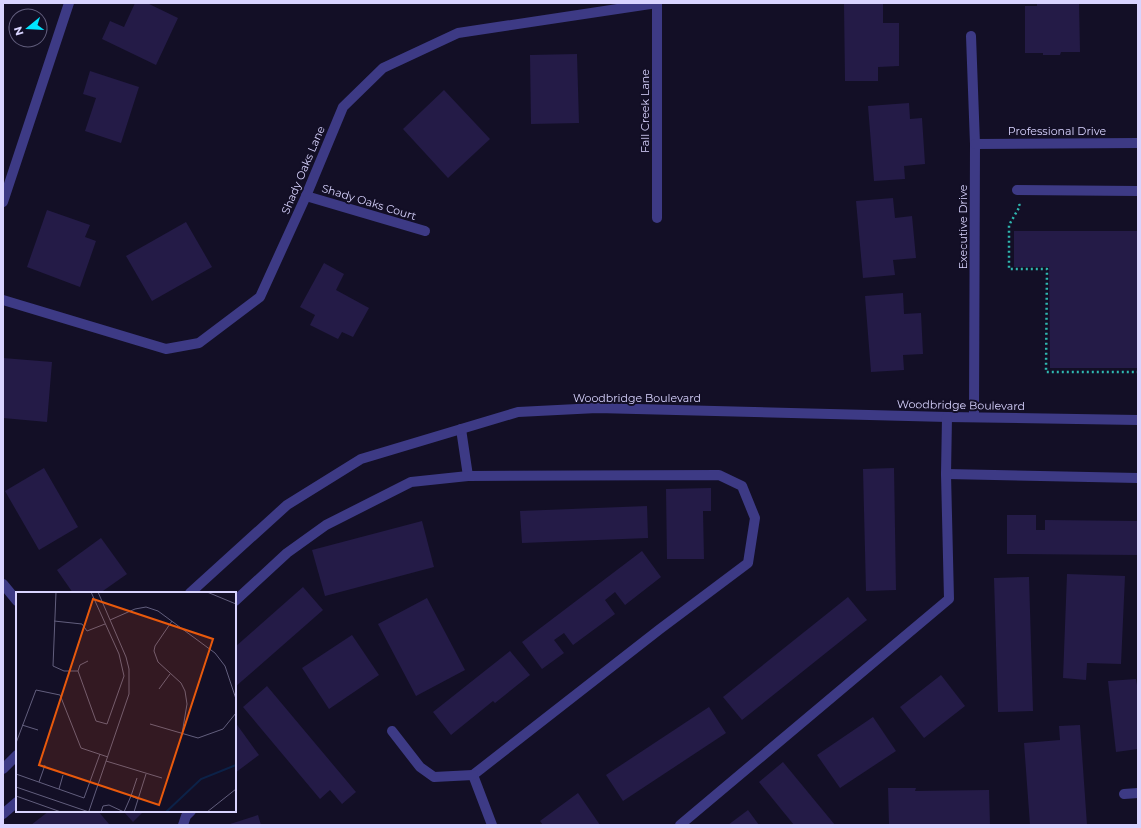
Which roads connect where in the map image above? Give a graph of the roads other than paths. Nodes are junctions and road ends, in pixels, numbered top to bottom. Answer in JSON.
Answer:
{"nodes":[{"id":1,"x":69,"y":3,"type":"edge"},
{"id":2,"x":657,"y":3,"type":"edge"},
{"id":3,"x":971,"y":36,"type":"dead end"},
{"id":4,"x":1138,"y":143,"type":"edge"},
{"id":5,"x":975,"y":144,"type":"junction"},
{"id":6,"x":1017,"y":190,"type":"road end"},
{"id":7,"x":1138,"y":190,"type":"edge"},
{"id":8,"x":306,"y":196,"type":"junction"},
{"id":9,"x":3,"y":202,"type":"edge"},
{"id":10,"x":657,"y":218,"type":"dead end"},
{"id":11,"x":424,"y":231,"type":"dead end"},
{"id":12,"x":3,"y":300,"type":"edge"},
{"id":13,"x":947,"y":417,"type":"junction"},
{"id":14,"x":974,"y":417,"type":"junction"},
{"id":15,"x":1138,"y":420,"type":"edge"},
{"id":16,"x":461,"y":429,"type":"junction"},
{"id":17,"x":946,"y":474,"type":"junction"},
{"id":18,"x":468,"y":476,"type":"junction"},
{"id":19,"x":1138,"y":478,"type":"edge"},
{"id":20,"x":3,"y":584,"type":"edge"},
{"id":21,"x":191,"y":592,"type":"edge"},
{"id":22,"x":16,"y":600,"type":"edge"},
{"id":23,"x":236,"y":600,"type":"edge"},
{"id":24,"x":392,"y":731,"type":"dead end"},
{"id":25,"x":16,"y":756,"type":"edge"},
{"id":26,"x":3,"y":769,"type":"edge"},
{"id":27,"x":473,"y":775,"type":"junction"},
{"id":28,"x":1124,"y":794,"type":"dead end"},
{"id":29,"x":1138,"y":794,"type":"edge"},
{"id":30,"x":16,"y":803,"type":"edge"},
{"id":31,"x":190,"y":812,"type":"edge"},
{"id":32,"x":3,"y":814,"type":"edge"},
{"id":33,"x":182,"y":825,"type":"edge"},
{"id":34,"x":492,"y":825,"type":"edge"},
{"id":35,"x":680,"y":825,"type":"edge"}],
"edges":[{"from":1,"to":9,"type":"street"},
{"from":2,"to":8,"type":"street","name":"Shady Oaks Lane"},
{"from":2,"to":10,"type":"street","name":"Fall Creek Lane"},
{"from":3,"to":5,"type":"street","name":"Executive Drive"},
{"from":4,"to":5,"type":"street","name":"Professional Drive"},
{"from":5,"to":14,"type":"street","name":"Executive Drive"},
{"from":6,"to":7,"type":"street"},
{"from":8,"to":11,"type":"street","name":"Shady Oaks Court"},
{"from":8,"to":12,"type":"street","name":"Shady Oaks Lane"},
{"from":13,"to":14,"type":"street","name":"Woodbridge Boulevard"},
{"from":13,"to":16,"type":"street","name":"Woodbridge Boulevard"},
{"from":13,"to":17,"type":"street"},
{"from":14,"to":15,"type":"street","name":"Woodbridge Boulevard"},
{"from":16,"to":18,"type":"street"},
{"from":16,"to":21,"type":"street","name":"Woodbridge Boulevard"},
{"from":17,"to":19,"type":"street"},
{"from":17,"to":35,"type":"street"},
{"from":18,"to":23,"type":"street"},
{"from":18,"to":27,"type":"street"},
{"from":20,"to":22,"type":"street"},
{"from":24,"to":27,"type":"street"},
{"from":25,"to":26,"type":"street"},
{"from":27,"to":34,"type":"street"},
{"from":28,"to":29,"type":"street"},
{"from":30,"to":32,"type":"street"},
{"from":31,"to":33,"type":"street"}]}
